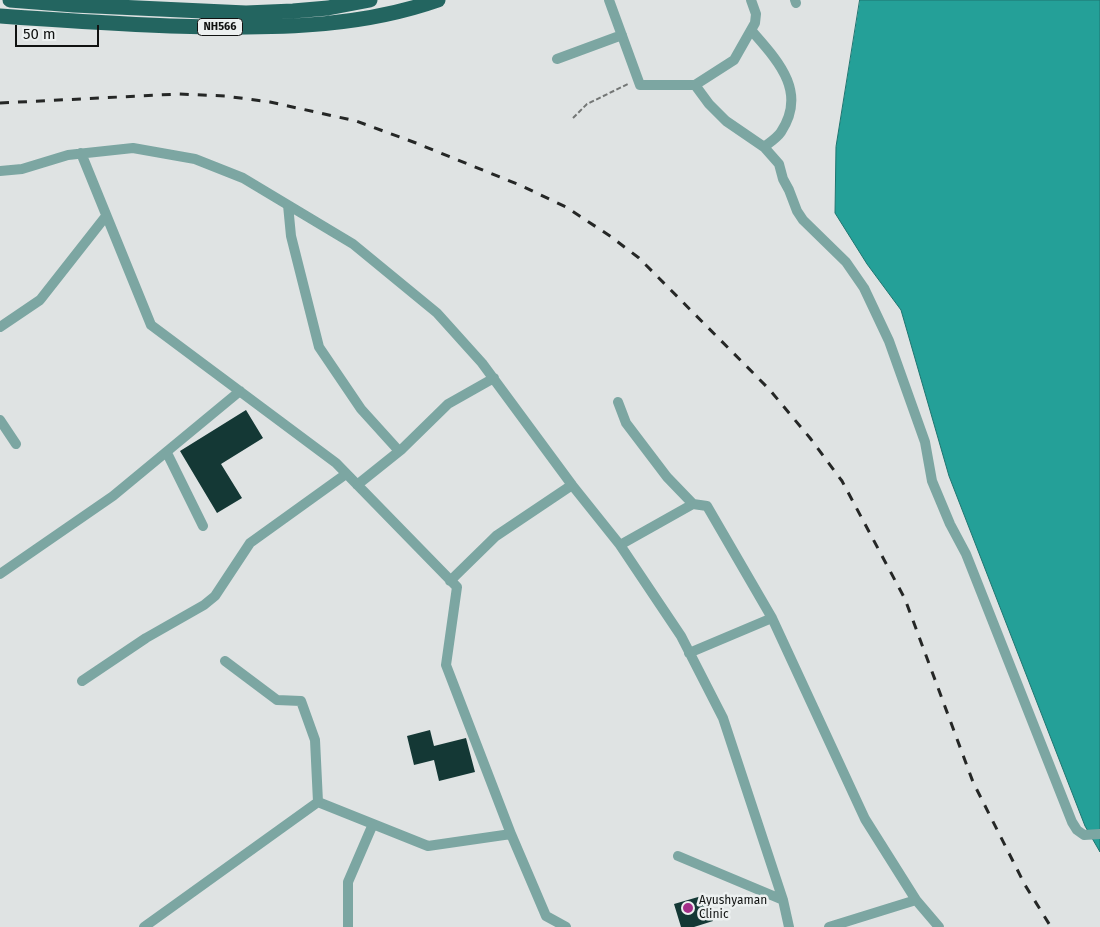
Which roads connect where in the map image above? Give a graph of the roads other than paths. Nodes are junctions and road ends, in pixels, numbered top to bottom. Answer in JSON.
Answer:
{"nodes":[{"id":1,"x":10,"y":0,"type":"edge"},
{"id":2,"x":370,"y":0,"type":"edge"},
{"id":3,"x":438,"y":0,"type":"edge"},
{"id":4,"x":609,"y":0,"type":"edge"},
{"id":5,"x":751,"y":0,"type":"edge"},
{"id":6,"x":0,"y":16,"type":"edge"},
{"id":7,"x":751,"y":30,"type":"junction"},
{"id":8,"x":622,"y":34,"type":"junction"},
{"id":9,"x":557,"y":59,"type":"dead end"},
{"id":10,"x":695,"y":84,"type":"junction"},
{"id":11,"x":764,"y":148,"type":"junction"},
{"id":12,"x":81,"y":153,"type":"junction"},
{"id":13,"x":0,"y":171,"type":"edge"},
{"id":14,"x":288,"y":205,"type":"junction"},
{"id":15,"x":106,"y":216,"type":"junction"},
{"id":16,"x":0,"y":327,"type":"edge"},
{"id":17,"x":494,"y":378,"type":"junction"},
{"id":18,"x":240,"y":391,"type":"junction"},
{"id":19,"x":618,"y":402,"type":"dead end"},
{"id":20,"x":0,"y":420,"type":"edge"},
{"id":21,"x":16,"y":444,"type":"dead end"},
{"id":22,"x":399,"y":451,"type":"junction"},
{"id":23,"x":167,"y":453,"type":"junction"},
{"id":24,"x":346,"y":474,"type":"junction"},
{"id":25,"x":357,"y":485,"type":"junction"},
{"id":26,"x":572,"y":485,"type":"junction"},
{"id":27,"x":693,"y":504,"type":"junction"},
{"id":28,"x":203,"y":526,"type":"dead end"},
{"id":29,"x":620,"y":544,"type":"junction"},
{"id":30,"x":0,"y":574,"type":"edge"},
{"id":31,"x":450,"y":581,"type":"junction"},
{"id":32,"x":772,"y":618,"type":"junction"},
{"id":33,"x":689,"y":653,"type":"junction"},
{"id":34,"x":225,"y":661,"type":"dead end"},
{"id":35,"x":82,"y":681,"type":"dead end"},
{"id":36,"x":318,"y":802,"type":"junction"},
{"id":37,"x":373,"y":824,"type":"junction"},
{"id":38,"x":511,"y":834,"type":"junction"},
{"id":39,"x":1100,"y":834,"type":"edge"},
{"id":40,"x":678,"y":856,"type":"dead end"},
{"id":41,"x":783,"y":900,"type":"junction"},
{"id":42,"x":916,"y":900,"type":"junction"},
{"id":43,"x":144,"y":927,"type":"edge"},
{"id":44,"x":348,"y":927,"type":"edge"},
{"id":45,"x":566,"y":927,"type":"edge"},
{"id":46,"x":789,"y":927,"type":"edge"},
{"id":47,"x":829,"y":927,"type":"edge"},
{"id":48,"x":939,"y":927,"type":"edge"}],
"edges":[{"from":1,"to":2,"type":"highway","number":"NH566"},
{"from":3,"to":6,"type":"highway","number":"NH566"},
{"from":4,"to":8,"type":"street"},
{"from":5,"to":7,"type":"street"},
{"from":7,"to":10,"type":"street"},
{"from":7,"to":11,"type":"street"},
{"from":8,"to":9,"type":"street"},
{"from":8,"to":10,"type":"street"},
{"from":10,"to":11,"type":"street"},
{"from":11,"to":39,"type":"street"},
{"from":12,"to":13,"type":"street"},
{"from":12,"to":14,"type":"street"},
{"from":12,"to":15,"type":"street"},
{"from":14,"to":17,"type":"street"},
{"from":14,"to":22,"type":"street"},
{"from":15,"to":16,"type":"street"},
{"from":15,"to":18,"type":"street"},
{"from":17,"to":22,"type":"street"},
{"from":17,"to":26,"type":"street"},
{"from":18,"to":23,"type":"street"},
{"from":18,"to":24,"type":"street"},
{"from":19,"to":27,"type":"street"},
{"from":20,"to":21,"type":"street"},
{"from":22,"to":25,"type":"street"},
{"from":23,"to":28,"type":"street"},
{"from":23,"to":30,"type":"street"},
{"from":24,"to":25,"type":"street"},
{"from":24,"to":35,"type":"street"},
{"from":25,"to":31,"type":"street"},
{"from":26,"to":29,"type":"street"},
{"from":26,"to":31,"type":"street"},
{"from":27,"to":29,"type":"street"},
{"from":27,"to":32,"type":"street"},
{"from":29,"to":33,"type":"street"},
{"from":31,"to":38,"type":"street"},
{"from":32,"to":33,"type":"street"},
{"from":32,"to":42,"type":"street"},
{"from":33,"to":41,"type":"street"},
{"from":34,"to":36,"type":"street"},
{"from":36,"to":37,"type":"street"},
{"from":36,"to":43,"type":"street"},
{"from":37,"to":38,"type":"street"},
{"from":37,"to":44,"type":"street"},
{"from":38,"to":45,"type":"street"},
{"from":40,"to":41,"type":"street"},
{"from":41,"to":46,"type":"street"},
{"from":42,"to":47,"type":"street"},
{"from":42,"to":48,"type":"street"}]}
